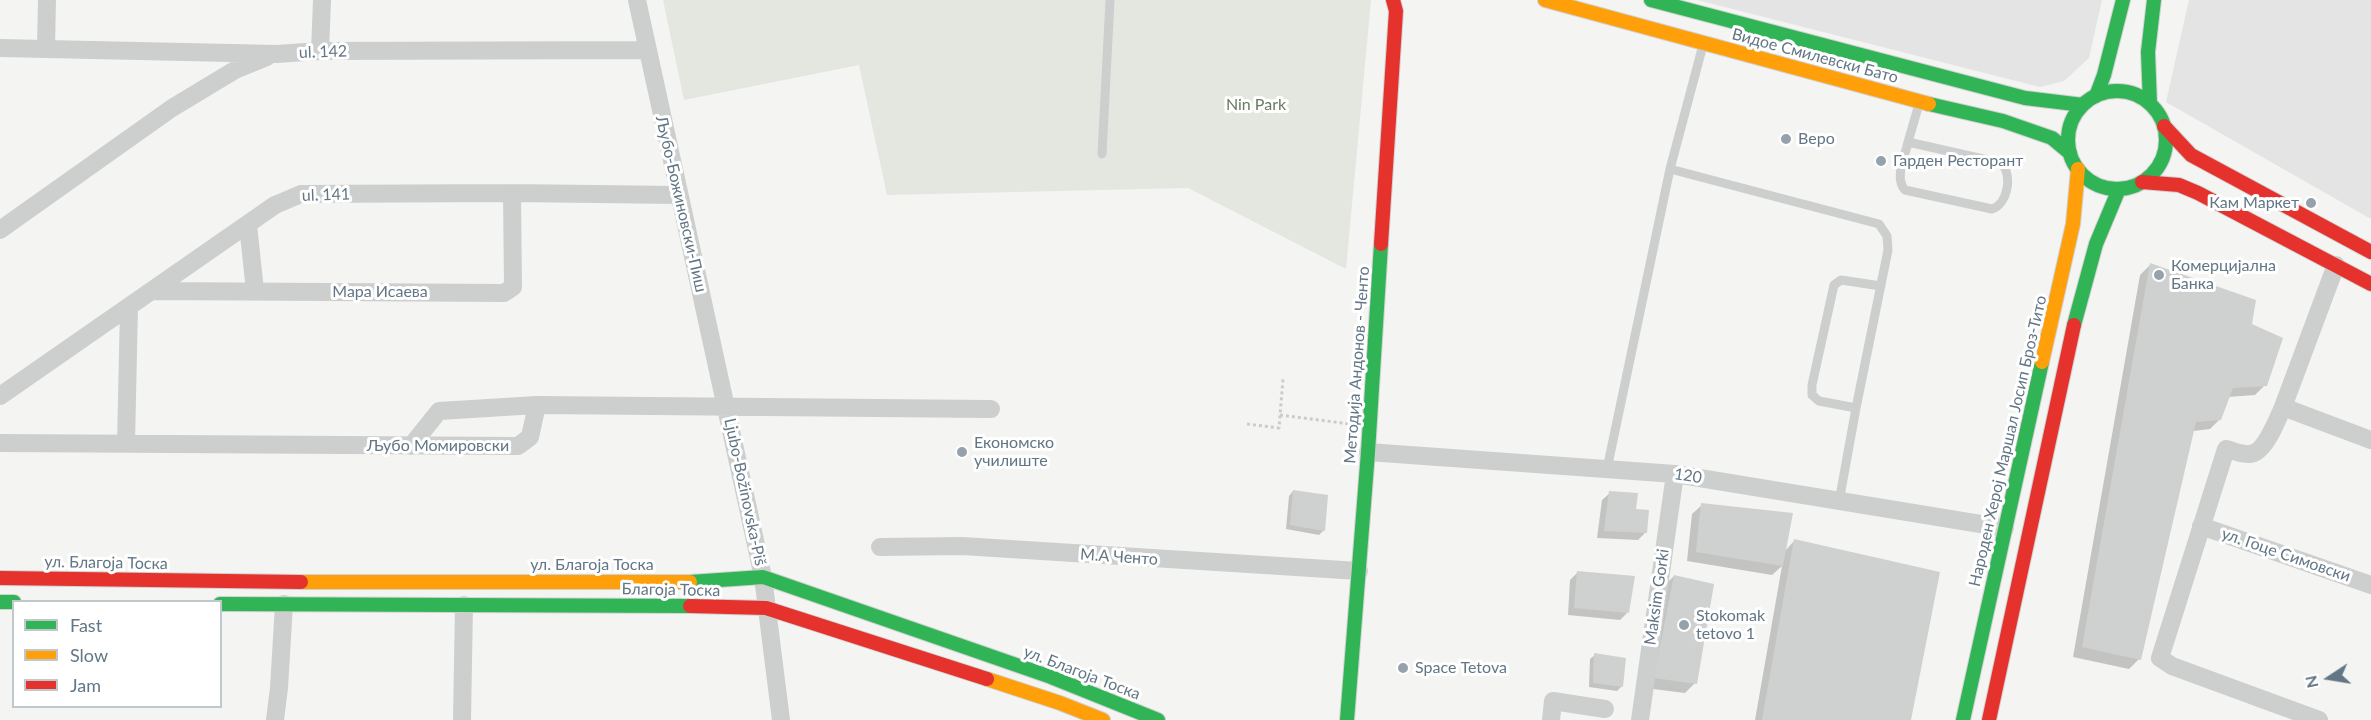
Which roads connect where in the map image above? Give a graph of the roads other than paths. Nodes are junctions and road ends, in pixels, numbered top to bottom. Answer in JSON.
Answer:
{"nodes":[{"id":1,"x":47,"y":0,"type":"edge"},
{"id":2,"x":322,"y":0,"type":"edge"},
{"id":3,"x":637,"y":0,"type":"edge"},
{"id":4,"x":1110,"y":0,"type":"edge"},
{"id":5,"x":1545,"y":0,"type":"edge"},
{"id":6,"x":1651,"y":0,"type":"edge"},
{"id":7,"x":2123,"y":0,"type":"edge"},
{"id":8,"x":2154,"y":0,"type":"edge"},
{"id":9,"x":1397,"y":4,"type":"edge"},
{"id":10,"x":1703,"y":42,"type":"junction"},
{"id":11,"x":46,"y":47,"type":"junction"},
{"id":12,"x":0,"y":48,"type":"edge"},
{"id":13,"x":646,"y":50,"type":"junction"},
{"id":14,"x":320,"y":51,"type":"junction"},
{"id":15,"x":277,"y":54,"type":"junction"},
{"id":16,"x":2096,"y":96,"type":"junction"},
{"id":17,"x":1920,"y":102,"type":"junction"},
{"id":18,"x":2150,"y":104,"type":"junction"},
{"id":19,"x":2083,"y":105,"type":"junction"},
{"id":20,"x":2164,"y":126,"type":"junction"},
{"id":21,"x":1908,"y":142,"type":"junction"},
{"id":22,"x":2070,"y":153,"type":"junction"},
{"id":23,"x":1102,"y":154,"type":"dead end"},
{"id":24,"x":1670,"y":169,"type":"junction"},
{"id":25,"x":2078,"y":169,"type":"junction"},
{"id":26,"x":2142,"y":182,"type":"junction"},
{"id":27,"x":2119,"y":189,"type":"junction"},
{"id":28,"x":512,"y":193,"type":"junction"},
{"id":29,"x":678,"y":195,"type":"junction"},
{"id":30,"x":248,"y":225,"type":"junction"},
{"id":31,"x":0,"y":230,"type":"edge"},
{"id":32,"x":2371,"y":252,"type":"edge"},
{"id":33,"x":2336,"y":265,"type":"junction"},
{"id":34,"x":2371,"y":284,"type":"edge"},
{"id":35,"x":1881,"y":286,"type":"junction"},
{"id":36,"x":152,"y":291,"type":"junction"},
{"id":37,"x":255,"y":291,"type":"junction"},
{"id":38,"x":129,"y":307,"type":"junction"},
{"id":39,"x":0,"y":396,"type":"edge"},
{"id":40,"x":537,"y":405,"type":"junction"},
{"id":41,"x":727,"y":407,"type":"junction"},
{"id":42,"x":2283,"y":407,"type":"junction"},
{"id":43,"x":1856,"y":408,"type":"junction"},
{"id":44,"x":991,"y":409,"type":"dead end"},
{"id":45,"x":2371,"y":440,"type":"edge"},
{"id":46,"x":0,"y":443,"type":"edge"},
{"id":47,"x":126,"y":443,"type":"junction"},
{"id":48,"x":411,"y":446,"type":"junction"},
{"id":49,"x":1368,"y":452,"type":"junction"},
{"id":50,"x":1607,"y":469,"type":"junction"},
{"id":51,"x":1675,"y":474,"type":"junction"},
{"id":52,"x":1839,"y":502,"type":"junction"},
{"id":53,"x":2201,"y":526,"type":"junction"},
{"id":54,"x":2005,"y":528,"type":"junction"},
{"id":55,"x":880,"y":547,"type":"dead end"},
{"id":56,"x":1359,"y":571,"type":"junction"},
{"id":57,"x":763,"y":577,"type":"junction"},
{"id":58,"x":0,"y":578,"type":"edge"},
{"id":59,"x":2371,"y":585,"type":"edge"},
{"id":60,"x":222,"y":604,"type":"edge"},
{"id":61,"x":284,"y":604,"type":"junction"},
{"id":62,"x":464,"y":605,"type":"junction"},
{"id":63,"x":766,"y":608,"type":"junction"},
{"id":64,"x":1605,"y":709,"type":"dead end"},
{"id":65,"x":1059,"y":711,"type":"edge"},
{"id":66,"x":275,"y":720,"type":"edge"},
{"id":67,"x":462,"y":720,"type":"edge"},
{"id":68,"x":781,"y":720,"type":"edge"},
{"id":69,"x":1103,"y":720,"type":"edge"},
{"id":70,"x":1158,"y":720,"type":"edge"},
{"id":71,"x":1347,"y":720,"type":"edge"},
{"id":72,"x":1551,"y":720,"type":"edge"},
{"id":73,"x":1640,"y":720,"type":"edge"},
{"id":74,"x":1963,"y":720,"type":"edge"},
{"id":75,"x":1989,"y":720,"type":"edge"},
{"id":76,"x":2319,"y":720,"type":"edge"}],
"edges":[{"from":1,"to":11,"type":"street"},
{"from":2,"to":14,"type":"street"},
{"from":3,"to":13,"type":"street","name":"Љубо-Божиновски-Пиш"},
{"from":4,"to":23,"type":"lane"},
{"from":5,"to":10,"type":"main road","name":"Видое Смилевски Бато"},
{"from":6,"to":19,"type":"main road","name":"Видое Смилевски Бато"},
{"from":7,"to":16,"type":"main road"},
{"from":8,"to":18,"type":"main road"},
{"from":9,"to":49,"type":"main road","name":"Методија Андонов - Ченто"},
{"from":10,"to":17,"type":"main road","name":"Видое Смилевски Бато"},
{"from":10,"to":24,"type":"lane"},
{"from":11,"to":12,"type":"street","name":"ul. 142"},
{"from":11,"to":15,"type":"street","name":"ul. 142"},
{"from":13,"to":14,"type":"street","name":"ul. 142"},
{"from":13,"to":29,"type":"street","name":"Љубо-Божиновски-Пиш"},
{"from":14,"to":15,"type":"street","name":"ul. 142"},
{"from":15,"to":31,"type":"street"},
{"from":16,"to":18,"type":"main road"},
{"from":16,"to":19,"type":"main road"},
{"from":17,"to":21,"type":"lane"},
{"from":17,"to":22,"type":"main road","name":"Видое Смилевски Бато"},
{"from":18,"to":20,"type":"main road"},
{"from":19,"to":22,"type":"main road"},
{"from":20,"to":26,"type":"main road"},
{"from":20,"to":32,"type":"main road"},
{"from":21,"to":21,"type":"lane"},
{"from":22,"to":25,"type":"main road"},
{"from":24,"to":35,"type":"lane"},
{"from":24,"to":50,"type":"lane"},
{"from":25,"to":27,"type":"main road"},
{"from":25,"to":54,"type":"main road","name":"Народен Херој Маршал Јосип Броз-Тито"},
{"from":26,"to":27,"type":"main road"},
{"from":26,"to":33,"type":"main road"},
{"from":27,"to":75,"type":"main road"},
{"from":28,"to":29,"type":"street","name":"ul. 141"},
{"from":28,"to":30,"type":"street","name":"ul. 141"},
{"from":28,"to":37,"type":"street","name":"Мара Исаева"},
{"from":29,"to":41,"type":"street","name":"Љубо-Божиновски-Пиш"},
{"from":30,"to":36,"type":"street","name":"ul. 141"},
{"from":30,"to":37,"type":"street"},
{"from":33,"to":34,"type":"main road"},
{"from":33,"to":42,"type":"street"},
{"from":35,"to":43,"type":"lane"},
{"from":35,"to":43,"type":"lane"},
{"from":36,"to":37,"type":"street","name":"Мара Исаева"},
{"from":36,"to":38,"type":"street","name":"ul. 141"},
{"from":38,"to":39,"type":"street","name":"ul. 141"},
{"from":38,"to":47,"type":"street"},
{"from":40,"to":41,"type":"street"},
{"from":40,"to":48,"type":"street"},
{"from":40,"to":48,"type":"street","name":"Љубо Момировски"},
{"from":41,"to":44,"type":"street"},
{"from":41,"to":57,"type":"street","name":"Ljubo-Božinovska-Piš"},
{"from":42,"to":45,"type":"street"},
{"from":42,"to":53,"type":"street"},
{"from":43,"to":52,"type":"lane"},
{"from":46,"to":47,"type":"street","name":"Љубо Момировски"},
{"from":47,"to":48,"type":"street","name":"Љубо Момировски"},
{"from":49,"to":50,"type":"street","name":"120"},
{"from":49,"to":56,"type":"main road","name":"Методија Андонов - Ченто"},
{"from":50,"to":51,"type":"street","name":"120"},
{"from":51,"to":52,"type":"street","name":"120"},
{"from":51,"to":73,"type":"street","name":"Maksim Gorki"},
{"from":52,"to":54,"type":"street","name":"120"},
{"from":53,"to":59,"type":"street","name":"ул. Гоце Симовски"},
{"from":53,"to":76,"type":"street"},
{"from":54,"to":74,"type":"main road","name":"Народен Херој Маршал Јосип Броз-Тито"},
{"from":55,"to":56,"type":"street","name":"М.А Ченто"},
{"from":56,"to":71,"type":"main road","name":"Методија Андонов - Ченто"},
{"from":57,"to":58,"type":"main road","name":"ул. Благоја Тоска"},
{"from":57,"to":63,"type":"street","name":"Ljubo-Božinovska-Piš"},
{"from":57,"to":70,"type":"main road","name":"ул. Благоја Тоска"},
{"from":60,"to":61,"type":"main road","name":"Благоја Тоска"},
{"from":61,"to":62,"type":"main road","name":"Благоја Тоска"},
{"from":61,"to":66,"type":"street"},
{"from":62,"to":63,"type":"main road","name":"Благоја Тоска"},
{"from":62,"to":67,"type":"street"},
{"from":63,"to":65,"type":"main road","name":"Благоја Тоска"},
{"from":63,"to":68,"type":"street","name":"Ljubo-Božinovska-Piš"},
{"from":64,"to":72,"type":"street"},
{"from":65,"to":69,"type":"main road","name":"Благоја Тоска"}]}
